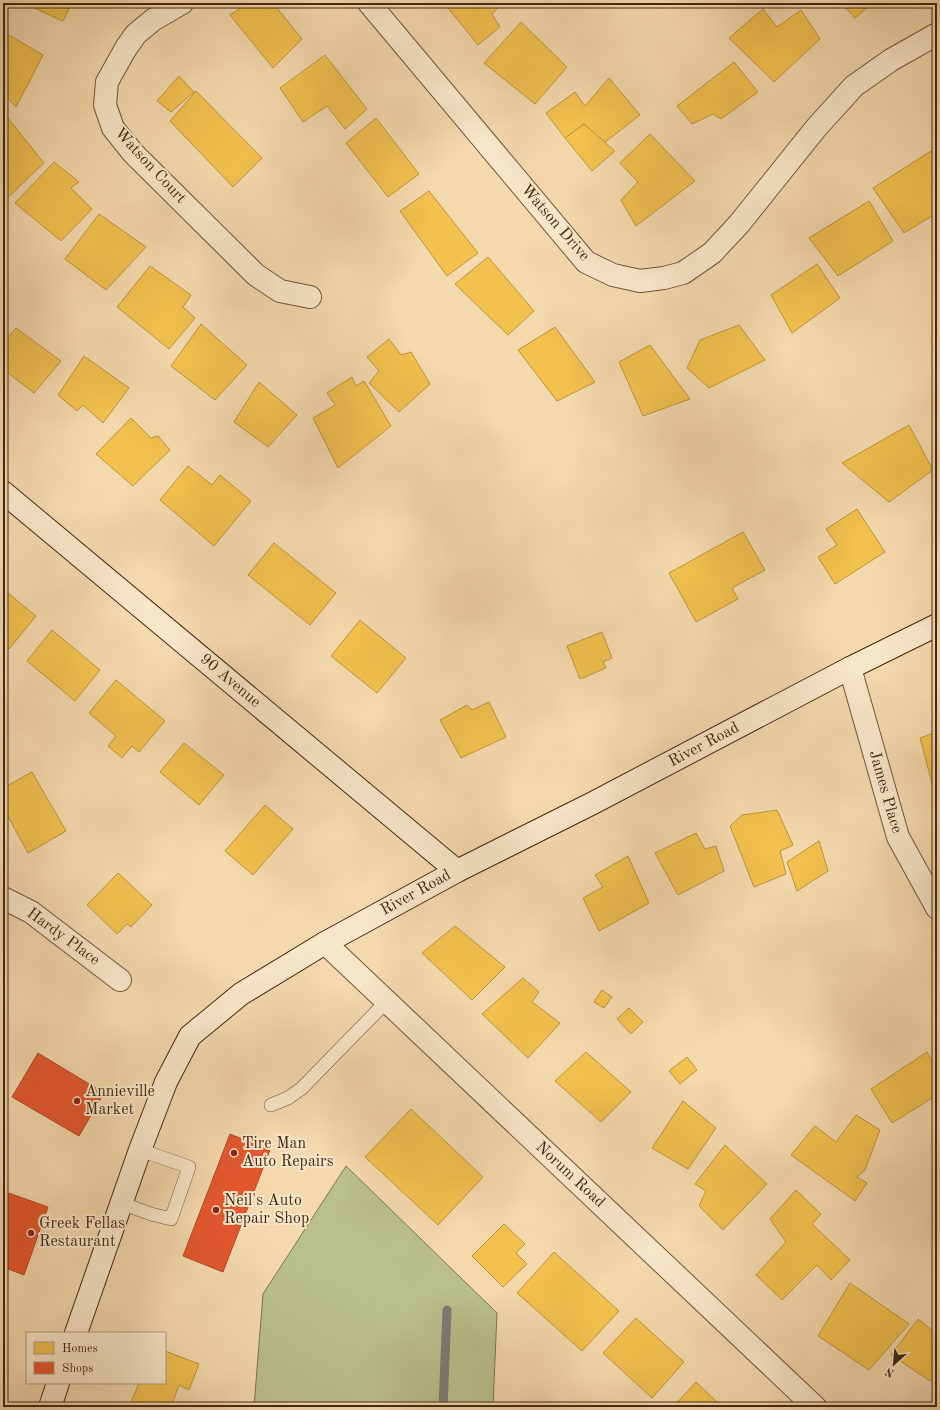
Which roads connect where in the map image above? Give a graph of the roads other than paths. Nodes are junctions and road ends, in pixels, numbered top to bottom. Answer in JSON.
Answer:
{"nodes":[{"id":1,"x":182,"y":3,"type":"edge"},
{"id":2,"x":369,"y":3,"type":"edge"},
{"id":3,"x":937,"y":34,"type":"edge"},
{"id":4,"x":310,"y":297,"type":"dead end"},
{"id":5,"x":3,"y":492,"type":"edge"},
{"id":6,"x":937,"y":625,"type":"edge"},
{"id":7,"x":850,"y":668,"type":"junction"},
{"id":8,"x":457,"y":871,"type":"junction"},
{"id":9,"x":3,"y":898,"type":"edge"},
{"id":10,"x":937,"y":908,"type":"edge"},
{"id":11,"x":325,"y":943,"type":"junction"},
{"id":12,"x":120,"y":980,"type":"dead end"},
{"id":13,"x":387,"y":1001,"type":"junction"},
{"id":14,"x":271,"y":1105,"type":"dead end"},
{"id":15,"x":140,"y":1150,"type":"junction"},
{"id":16,"x":121,"y":1203,"type":"junction"},
{"id":17,"x":76,"y":1332,"type":"edge"},
{"id":18,"x":58,"y":1384,"type":"edge"},
{"id":19,"x":50,"y":1407,"type":"edge"},
{"id":20,"x":815,"y":1407,"type":"edge"}],
"edges":[{"from":1,"to":4,"type":"street","name":"Watson Court"},
{"from":2,"to":3,"type":"street","name":"Watson Drive"},
{"from":5,"to":8,"type":"street","name":"90 Avenue"},
{"from":6,"to":7,"type":"street","name":"River Road"},
{"from":7,"to":8,"type":"street","name":"River Road"},
{"from":7,"to":10,"type":"street","name":"James Place"},
{"from":8,"to":11,"type":"street","name":"River Road"},
{"from":9,"to":12,"type":"street","name":"Hardy Place"},
{"from":11,"to":13,"type":"street","name":"Norum Road"},
{"from":11,"to":15,"type":"street","name":"River Road"},
{"from":13,"to":14,"type":"lane"},
{"from":13,"to":20,"type":"street","name":"Norum Road"},
{"from":15,"to":16,"type":"street","name":"River Road"},
{"from":15,"to":16,"type":"lane"},
{"from":16,"to":17,"type":"street","name":"River Road"},
{"from":18,"to":19,"type":"street"}]}
